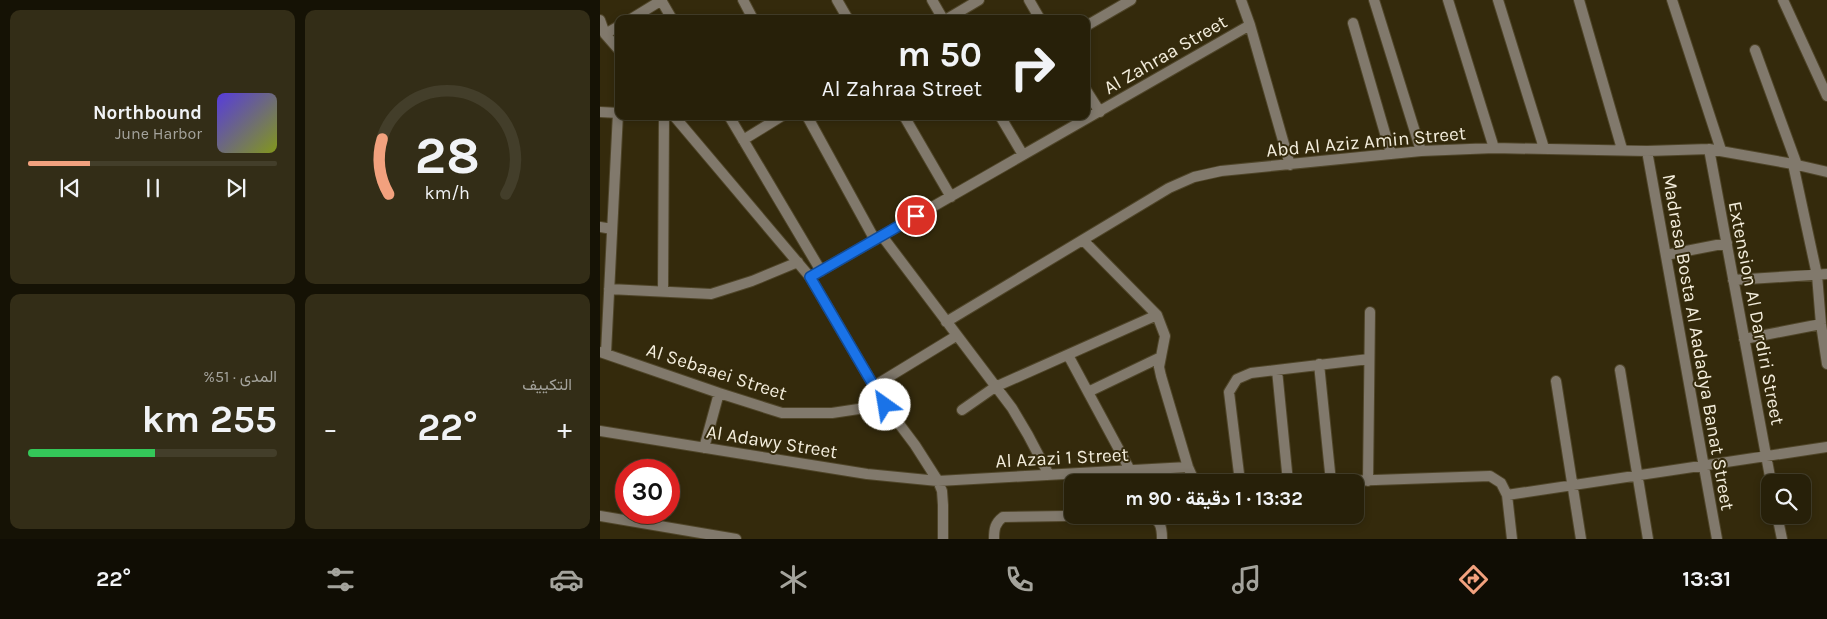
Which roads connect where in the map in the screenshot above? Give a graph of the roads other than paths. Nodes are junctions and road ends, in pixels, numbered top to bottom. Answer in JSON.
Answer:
{"nodes":[{"id":1,"x":661,"y":0,"type":"edge"},
{"id":2,"x":742,"y":0,"type":"edge"},
{"id":3,"x":837,"y":0,"type":"edge"},
{"id":4,"x":932,"y":0,"type":"edge"},
{"id":5,"x":979,"y":0,"type":"edge"},
{"id":6,"x":1028,"y":0,"type":"edge"},
{"id":7,"x":1132,"y":0,"type":"edge"},
{"id":8,"x":1241,"y":0,"type":"edge"},
{"id":9,"x":1374,"y":0,"type":"edge"},
{"id":10,"x":1448,"y":0,"type":"edge"},
{"id":11,"x":1498,"y":0,"type":"edge"},
{"id":12,"x":1579,"y":0,"type":"edge"},
{"id":13,"x":1672,"y":0,"type":"edge"},
{"id":14,"x":1782,"y":0,"type":"edge"},
{"id":15,"x":637,"y":15,"type":"edge"},
{"id":16,"x":670,"y":15,"type":"edge"},
{"id":17,"x":751,"y":15,"type":"edge"},
{"id":18,"x":846,"y":15,"type":"edge"},
{"id":19,"x":941,"y":15,"type":"edge"},
{"id":20,"x":954,"y":15,"type":"edge"},
{"id":21,"x":1037,"y":15,"type":"edge"},
{"id":22,"x":600,"y":20,"type":"edge"},
{"id":23,"x":1353,"y":23,"type":"dead end"},
{"id":24,"x":1090,"y":24,"type":"edge"},
{"id":25,"x":1250,"y":25,"type":"junction"},
{"id":26,"x":615,"y":28,"type":"edge"},
{"id":27,"x":605,"y":34,"type":"junction"},
{"id":28,"x":615,"y":45,"type":"edge"},
{"id":29,"x":1755,"y":50,"type":"dead end"},
{"id":30,"x":1090,"y":96,"type":"edge"},
{"id":31,"x":1827,"y":96,"type":"edge"},
{"id":32,"x":600,"y":112,"type":"edge"},
{"id":33,"x":1100,"y":112,"type":"junction"},
{"id":34,"x":615,"y":113,"type":"edge"},
{"id":35,"x":1090,"y":118,"type":"edge"},
{"id":36,"x":618,"y":120,"type":"edge"},
{"id":37,"x":664,"y":120,"type":"edge"},
{"id":38,"x":677,"y":120,"type":"edge"},
{"id":39,"x":731,"y":120,"type":"edge"},
{"id":40,"x":776,"y":120,"type":"edge"},
{"id":41,"x":809,"y":120,"type":"edge"},
{"id":42,"x":906,"y":120,"type":"edge"},
{"id":43,"x":1002,"y":120,"type":"edge"},
{"id":44,"x":1086,"y":120,"type":"edge"},
{"id":45,"x":743,"y":140,"type":"junction"},
{"id":46,"x":1494,"y":148,"type":"junction"},
{"id":47,"x":1544,"y":148,"type":"junction"},
{"id":48,"x":1709,"y":149,"type":"junction"},
{"id":49,"x":1622,"y":150,"type":"junction"},
{"id":50,"x":1721,"y":150,"type":"junction"},
{"id":51,"x":1421,"y":151,"type":"junction"},
{"id":52,"x":1647,"y":151,"type":"junction"},
{"id":53,"x":1391,"y":154,"type":"junction"},
{"id":54,"x":1023,"y":155,"type":"junction"},
{"id":55,"x":1290,"y":165,"type":"junction"},
{"id":56,"x":1795,"y":165,"type":"junction"},
{"id":57,"x":1827,"y":172,"type":"edge"},
{"id":58,"x":951,"y":197,"type":"junction"},
{"id":59,"x":600,"y":227,"type":"edge"},
{"id":60,"x":612,"y":229,"type":"junction"},
{"id":61,"x":879,"y":238,"type":"junction"},
{"id":62,"x":1083,"y":240,"type":"junction"},
{"id":63,"x":1726,"y":243,"type":"junction"},
{"id":64,"x":1666,"y":255,"type":"junction"},
{"id":65,"x":798,"y":262,"type":"junction"},
{"id":66,"x":821,"y":271,"type":"junction"},
{"id":67,"x":1822,"y":274,"type":"edge"},
{"id":68,"x":810,"y":277,"type":"junction"},
{"id":69,"x":1733,"y":280,"type":"junction"},
{"id":70,"x":609,"y":289,"type":"junction"},
{"id":71,"x":663,"y":292,"type":"junction"},
{"id":72,"x":1370,"y":312,"type":"dead end"},
{"id":73,"x":1157,"y":315,"type":"junction"},
{"id":74,"x":946,"y":322,"type":"junction"},
{"id":75,"x":1821,"y":324,"type":"junction"},
{"id":76,"x":956,"y":336,"type":"junction"},
{"id":77,"x":1744,"y":339,"type":"junction"},
{"id":78,"x":603,"y":353,"type":"edge"},
{"id":79,"x":1068,"y":355,"type":"junction"},
{"id":80,"x":1161,"y":357,"type":"junction"},
{"id":81,"x":1369,"y":359,"type":"junction"},
{"id":82,"x":1319,"y":364,"type":"junction"},
{"id":83,"x":1827,"y":364,"type":"edge"},
{"id":84,"x":1277,"y":370,"type":"junction"},
{"id":85,"x":1620,"y":370,"type":"dead end"},
{"id":86,"x":1556,"y":381,"type":"dead end"},
{"id":87,"x":874,"y":386,"type":"junction"},
{"id":88,"x":995,"y":387,"type":"junction"},
{"id":89,"x":1088,"y":392,"type":"junction"},
{"id":90,"x":719,"y":393,"type":"junction"},
{"id":91,"x":885,"y":405,"type":"junction"},
{"id":92,"x":962,"y":410,"type":"dead end"},
{"id":93,"x":600,"y":431,"type":"edge"},
{"id":94,"x":1827,"y":447,"type":"edge"},
{"id":95,"x":704,"y":448,"type":"junction"},
{"id":96,"x":1766,"y":455,"type":"junction"},
{"id":97,"x":1704,"y":465,"type":"junction"},
{"id":98,"x":1188,"y":467,"type":"junction"},
{"id":99,"x":1130,"y":470,"type":"junction"},
{"id":100,"x":1191,"y":474,"type":"edge"},
{"id":101,"x":1239,"y":474,"type":"edge"},
{"id":102,"x":1287,"y":474,"type":"edge"},
{"id":103,"x":1329,"y":474,"type":"edge"},
{"id":104,"x":1770,"y":474,"type":"edge"},
{"id":105,"x":1049,"y":475,"type":"junction"},
{"id":106,"x":1637,"y":475,"type":"junction"},
{"id":107,"x":938,"y":481,"type":"junction"},
{"id":108,"x":1364,"y":481,"type":"edge"},
{"id":109,"x":1368,"y":481,"type":"junction"},
{"id":110,"x":1572,"y":485,"type":"junction"},
{"id":111,"x":1507,"y":495,"type":"junction"},
{"id":112,"x":600,"y":516,"type":"edge"},
{"id":113,"x":1064,"y":516,"type":"edge"},
{"id":114,"x":1161,"y":524,"type":"edge"},
{"id":115,"x":1779,"y":524,"type":"edge"},
{"id":116,"x":736,"y":539,"type":"edge"},
{"id":117,"x":943,"y":539,"type":"edge"},
{"id":118,"x":994,"y":539,"type":"edge"},
{"id":119,"x":1162,"y":539,"type":"edge"},
{"id":120,"x":1512,"y":539,"type":"edge"},
{"id":121,"x":1581,"y":539,"type":"edge"},
{"id":122,"x":1648,"y":539,"type":"edge"},
{"id":123,"x":1717,"y":539,"type":"edge"},
{"id":124,"x":1782,"y":539,"type":"edge"}],
"edges":[{"from":1,"to":15,"type":"street"},
{"from":1,"to":16,"type":"street"},
{"from":2,"to":17,"type":"street"},
{"from":3,"to":18,"type":"street"},
{"from":4,"to":19,"type":"street"},
{"from":5,"to":20,"type":"street"},
{"from":6,"to":21,"type":"street"},
{"from":7,"to":24,"type":"street"},
{"from":8,"to":25,"type":"street"},
{"from":9,"to":51,"type":"street"},
{"from":10,"to":46,"type":"street"},
{"from":11,"to":47,"type":"street"},
{"from":12,"to":49,"type":"street"},
{"from":13,"to":50,"type":"street"},
{"from":14,"to":31,"type":"street"},
{"from":22,"to":27,"type":"street"},
{"from":23,"to":53,"type":"street"},
{"from":25,"to":33,"type":"street","name":"Al Zahraa Street"},
{"from":25,"to":55,"type":"street"},
{"from":26,"to":27,"type":"street"},
{"from":27,"to":28,"type":"street"},
{"from":29,"to":56,"type":"street"},
{"from":30,"to":33,"type":"street"},
{"from":32,"to":34,"type":"street"},
{"from":33,"to":35,"type":"street","name":"Al Zahraa Street"},
{"from":36,"to":60,"type":"street"},
{"from":37,"to":71,"type":"street"},
{"from":38,"to":65,"type":"street"},
{"from":39,"to":45,"type":"street"},
{"from":40,"to":45,"type":"street"},
{"from":41,"to":61,"type":"street"},
{"from":42,"to":58,"type":"street"},
{"from":43,"to":54,"type":"street"},
{"from":44,"to":54,"type":"street","name":"Al Zahraa Street"},
{"from":45,"to":66,"type":"street"},
{"from":46,"to":47,"type":"street","name":"Abd Al Aziz Amin Street"},
{"from":46,"to":51,"type":"street","name":"Abd Al Aziz Amin Street"},
{"from":47,"to":49,"type":"street","name":"Abd Al Aziz Amin Street"},
{"from":48,"to":50,"type":"street","name":"Abd Al Aziz Amin Street"},
{"from":48,"to":52,"type":"street","name":"Abd Al Aziz Amin Street"},
{"from":48,"to":63,"type":"street","name":"Extension Al Dardiri Street"},
{"from":49,"to":52,"type":"street","name":"Abd Al Aziz Amin Street"},
{"from":50,"to":56,"type":"street","name":"Abd Al Aziz Amin Street"},
{"from":51,"to":53,"type":"street","name":"Abd Al Aziz Amin Street"},
{"from":52,"to":64,"type":"street","name":"Madrasa Bosta Al Aadadya Banat Street"},
{"from":53,"to":55,"type":"street","name":"Abd Al Aziz Amin Street"},
{"from":54,"to":58,"type":"street","name":"Al Zahraa Street"},
{"from":55,"to":62,"type":"street","name":"Abd Al Aziz Amin Street"},
{"from":56,"to":57,"type":"street","name":"Abd Al Aziz Amin Street"},
{"from":56,"to":67,"type":"street"},
{"from":58,"to":61,"type":"street","name":"Al Zahraa Street"},
{"from":59,"to":60,"type":"street"},
{"from":60,"to":70,"type":"street"},
{"from":61,"to":66,"type":"street","name":"Al Zahraa Street"},
{"from":61,"to":74,"type":"street"},
{"from":62,"to":73,"type":"street"},
{"from":62,"to":74,"type":"street","name":"Abd Al Aziz Amin Street"},
{"from":63,"to":64,"type":"street"},
{"from":63,"to":69,"type":"street","name":"Extension Al Dardiri Street"},
{"from":64,"to":97,"type":"street","name":"Madrasa Bosta Al Aadadya Banat Street"},
{"from":65,"to":68,"type":"street"},
{"from":65,"to":71,"type":"street"},
{"from":66,"to":68,"type":"street","name":"Al Zahraa Street"},
{"from":67,"to":69,"type":"street"},
{"from":67,"to":75,"type":"street"},
{"from":68,"to":87,"type":"street"},
{"from":69,"to":77,"type":"street","name":"Extension Al Dardiri Street"},
{"from":70,"to":71,"type":"street"},
{"from":70,"to":78,"type":"street"},
{"from":72,"to":81,"type":"street"},
{"from":73,"to":79,"type":"street"},
{"from":73,"to":80,"type":"street"},
{"from":74,"to":76,"type":"street"},
{"from":75,"to":77,"type":"street"},
{"from":75,"to":83,"type":"street"},
{"from":76,"to":87,"type":"street"},
{"from":76,"to":88,"type":"street"},
{"from":77,"to":96,"type":"street","name":"Extension Al Dardiri Street"},
{"from":78,"to":90,"type":"street","name":"Al Sebaaei Street"},
{"from":79,"to":88,"type":"street"},
{"from":79,"to":89,"type":"street"},
{"from":80,"to":89,"type":"street"},
{"from":80,"to":98,"type":"street"},
{"from":81,"to":82,"type":"street"},
{"from":81,"to":109,"type":"street"},
{"from":82,"to":84,"type":"street"},
{"from":82,"to":103,"type":"street"},
{"from":84,"to":101,"type":"street"},
{"from":84,"to":102,"type":"street"},
{"from":85,"to":106,"type":"street"},
{"from":86,"to":110,"type":"street"},
{"from":87,"to":91,"type":"street"},
{"from":88,"to":92,"type":"street"},
{"from":88,"to":105,"type":"street"},
{"from":89,"to":99,"type":"street"},
{"from":90,"to":91,"type":"street","name":"Al Sebaaei Street"},
{"from":90,"to":95,"type":"street"},
{"from":91,"to":107,"type":"street"},
{"from":93,"to":95,"type":"street","name":"Al Adawy Street"},
{"from":94,"to":96,"type":"street"},
{"from":95,"to":107,"type":"street","name":"Al Adawy Street"},
{"from":96,"to":97,"type":"street"},
{"from":96,"to":104,"type":"street","name":"Extension Al Dardiri Street"},
{"from":97,"to":106,"type":"street"},
{"from":97,"to":123,"type":"street","name":"Madrasa Bosta Al Aadadya Banat Street"},
{"from":98,"to":99,"type":"street","name":"Al Azazi 1 Street"},
{"from":98,"to":100,"type":"street"},
{"from":99,"to":105,"type":"street","name":"Al Azazi 1 Street"},
{"from":105,"to":107,"type":"street","name":"Al Azazi 1 Street"},
{"from":106,"to":110,"type":"street"},
{"from":106,"to":122,"type":"street"},
{"from":107,"to":117,"type":"street"},
{"from":108,"to":109,"type":"street"},
{"from":109,"to":111,"type":"street"},
{"from":110,"to":111,"type":"street"},
{"from":110,"to":121,"type":"street"},
{"from":111,"to":120,"type":"street"},
{"from":112,"to":116,"type":"street"},
{"from":113,"to":118,"type":"street"},
{"from":114,"to":119,"type":"street"},
{"from":115,"to":124,"type":"street"}]}
